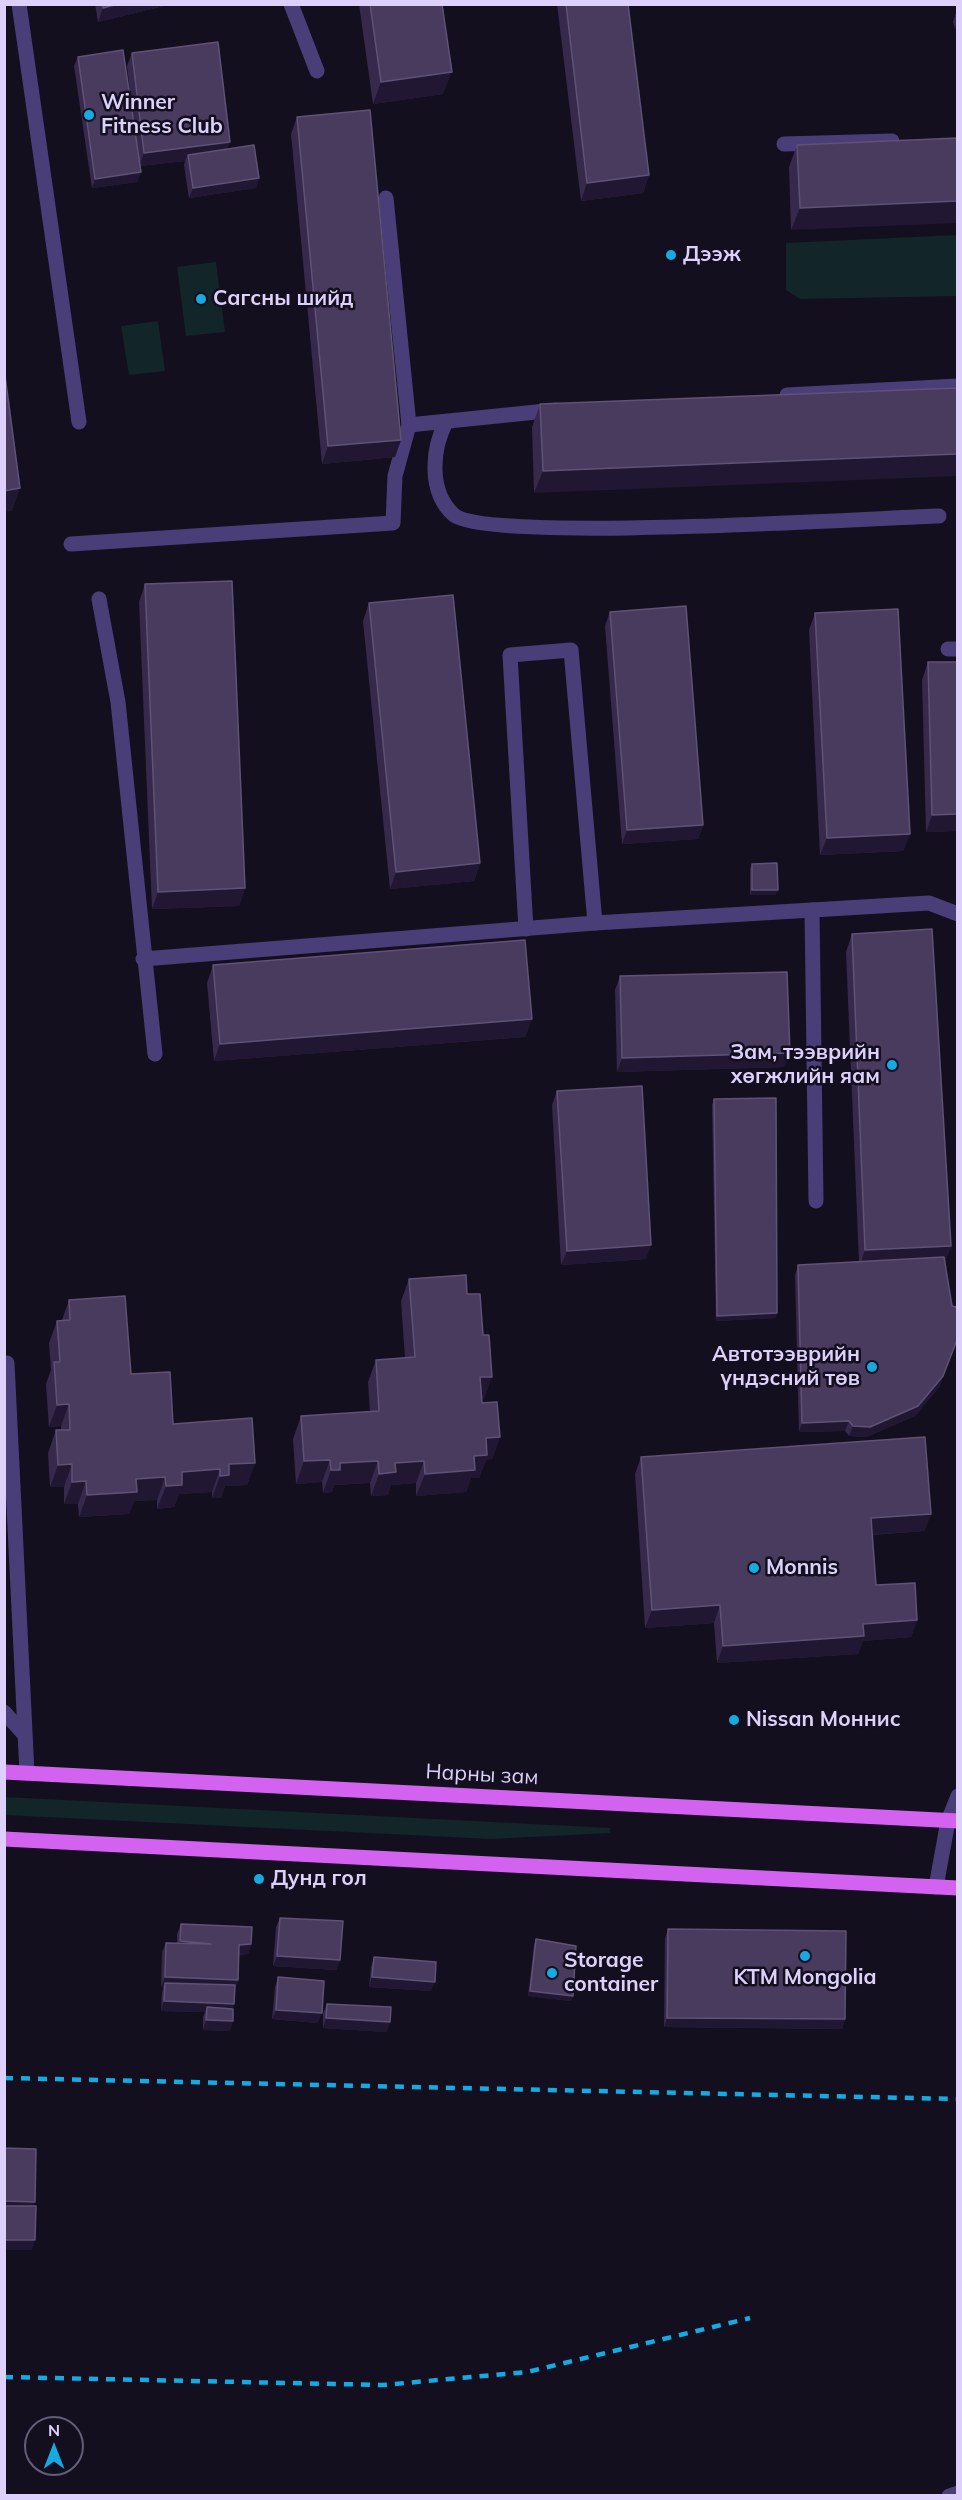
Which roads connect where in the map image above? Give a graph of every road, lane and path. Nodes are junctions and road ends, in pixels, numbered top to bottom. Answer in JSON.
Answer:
{"nodes":[{"id":1,"x":19,"y":4,"type":"edge"},
{"id":2,"x":291,"y":4,"type":"edge"},
{"id":3,"x":317,"y":71,"type":"dead end"},
{"id":4,"x":911,"y":140,"type":"edge"},
{"id":5,"x":784,"y":144,"type":"dead end"},
{"id":6,"x":386,"y":198,"type":"dead end"},
{"id":7,"x":957,"y":386,"type":"edge"},
{"id":8,"x":770,"y":396,"type":"edge"},
{"id":9,"x":572,"y":409,"type":"edge"},
{"id":10,"x":79,"y":422,"type":"dead end"},
{"id":11,"x":446,"y":422,"type":"junction"},
{"id":12,"x":409,"y":426,"type":"junction"},
{"id":13,"x":939,"y":516,"type":"dead end"},
{"id":14,"x":71,"y":544,"type":"dead end"},
{"id":15,"x":99,"y":599,"type":"dead end"},
{"id":16,"x":812,"y":910,"type":"junction"},
{"id":17,"x":957,"y":914,"type":"edge"},
{"id":18,"x":595,"y":924,"type":"junction"},
{"id":19,"x":526,"y":929,"type":"junction"},
{"id":20,"x":143,"y":959,"type":"junction"},
{"id":21,"x":155,"y":1054,"type":"dead end"},
{"id":22,"x":816,"y":1202,"type":"dead end"},
{"id":23,"x":6,"y":1360,"type":"edge"},
{"id":24,"x":4,"y":1712,"type":"edge"},
{"id":25,"x":24,"y":1734,"type":"junction"},
{"id":26,"x":4,"y":1772,"type":"edge"},
{"id":27,"x":27,"y":1773,"type":"junction"},
{"id":28,"x":957,"y":1797,"type":"edge"},
{"id":29,"x":952,"y":1821,"type":"edge"},
{"id":30,"x":4,"y":1839,"type":"edge"},
{"id":31,"x":936,"y":1887,"type":"junction"},
{"id":32,"x":957,"y":1888,"type":"edge"},
{"id":33,"x":957,"y":2493,"type":"edge"},
{"id":34,"x":949,"y":2496,"type":"edge"}],
"edges":[{"from":1,"to":10,"type":"street"},
{"from":2,"to":3,"type":"street"},
{"from":4,"to":5,"type":"street"},
{"from":6,"to":12,"type":"street"},
{"from":7,"to":8,"type":"street"},
{"from":9,"to":11,"type":"street"},
{"from":11,"to":12,"type":"street"},
{"from":11,"to":13,"type":"street"},
{"from":12,"to":14,"type":"street"},
{"from":15,"to":20,"type":"street"},
{"from":16,"to":17,"type":"street"},
{"from":16,"to":18,"type":"street"},
{"from":16,"to":22,"type":"street"},
{"from":18,"to":19,"type":"street"},
{"from":18,"to":19,"type":"street"},
{"from":19,"to":20,"type":"street"},
{"from":20,"to":21,"type":"street"},
{"from":23,"to":25,"type":"street"},
{"from":24,"to":25,"type":"street"},
{"from":25,"to":27,"type":"street"},
{"from":26,"to":27,"type":"main road","name":"Нарны зам"},
{"from":27,"to":29,"type":"main road","name":"Нарны зам"},
{"from":28,"to":29,"type":"street"},
{"from":29,"to":31,"type":"street"},
{"from":30,"to":31,"type":"main road"},
{"from":31,"to":32,"type":"main road"},
{"from":33,"to":34,"type":"street"}]}
